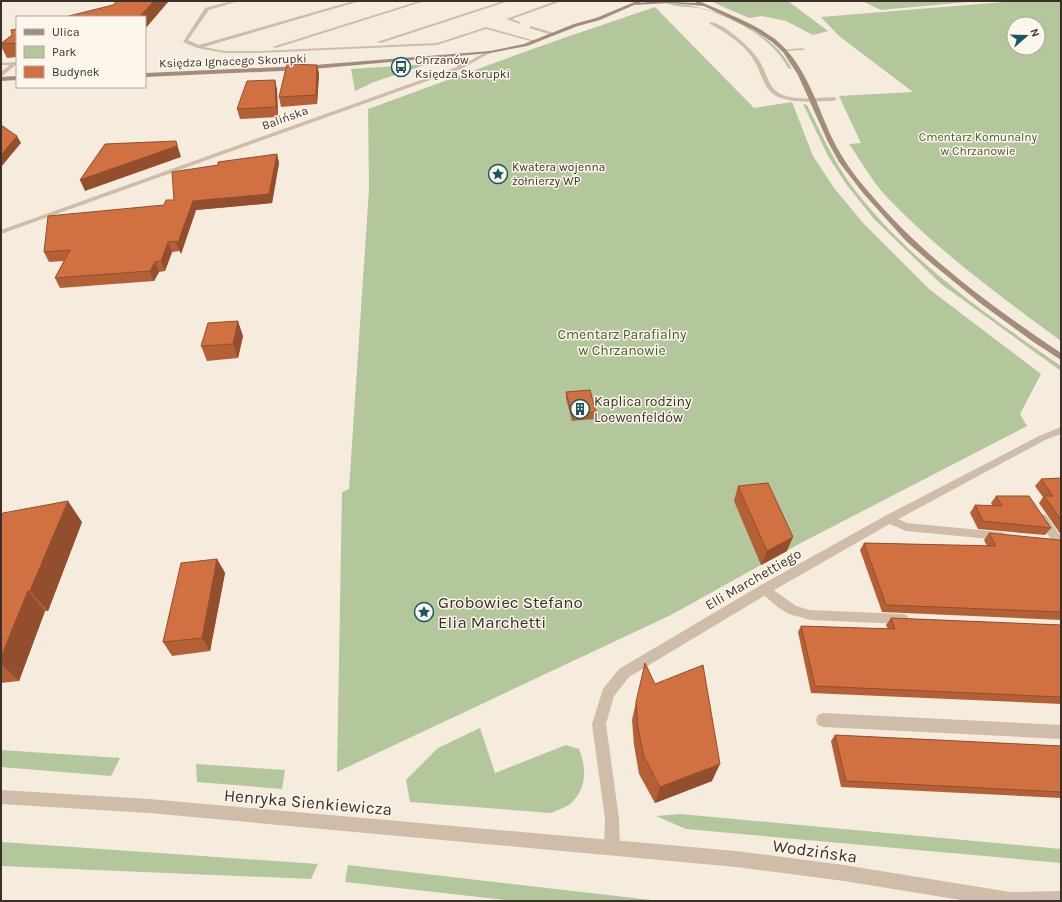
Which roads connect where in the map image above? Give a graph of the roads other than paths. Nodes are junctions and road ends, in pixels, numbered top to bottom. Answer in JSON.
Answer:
{"nodes":[{"id":1,"x":237,"y":1,"type":"edge"},
{"id":2,"x":358,"y":1,"type":"edge"},
{"id":3,"x":423,"y":1,"type":"edge"},
{"id":4,"x":506,"y":1,"type":"edge"},
{"id":5,"x":560,"y":1,"type":"edge"},
{"id":6,"x":641,"y":1,"type":"edge"},
{"id":7,"x":681,"y":1,"type":"edge"},
{"id":8,"x":696,"y":1,"type":"edge"},
{"id":9,"x":705,"y":5,"type":"junction"},
{"id":10,"x":625,"y":8,"type":"junction"},
{"id":11,"x":595,"y":14,"type":"dead end"},
{"id":12,"x":518,"y":23,"type":"dead end"},
{"id":13,"x":712,"y":23,"type":"dead end"},
{"id":14,"x":576,"y":25,"type":"junction"},
{"id":15,"x":530,"y":27,"type":"dead end"},
{"id":16,"x":552,"y":34,"type":"junction"},
{"id":17,"x":534,"y":41,"type":"junction"},
{"id":18,"x":366,"y":46,"type":"junction"},
{"id":19,"x":199,"y":47,"type":"junction"},
{"id":20,"x":803,"y":49,"type":"dead end"},
{"id":21,"x":782,"y":50,"type":"junction"},
{"id":22,"x":259,"y":52,"type":"junction"},
{"id":23,"x":490,"y":52,"type":"junction"},
{"id":24,"x":444,"y":57,"type":"junction"},
{"id":25,"x":1,"y":64,"type":"edge"},
{"id":26,"x":459,"y":68,"type":"junction"},
{"id":27,"x":1,"y":75,"type":"edge"},
{"id":28,"x":146,"y":75,"type":"edge"},
{"id":29,"x":16,"y":78,"type":"edge"},
{"id":30,"x":1,"y":79,"type":"edge"},
{"id":31,"x":811,"y":98,"type":"junction"},
{"id":32,"x":834,"y":99,"type":"dead end"},
{"id":33,"x":1,"y":232,"type":"edge"},
{"id":34,"x":1061,"y":357,"type":"edge"},
{"id":35,"x":1061,"y":430,"type":"edge"},
{"id":36,"x":1036,"y":510,"type":"edge"},
{"id":37,"x":889,"y":518,"type":"junction"},
{"id":38,"x":1012,"y":537,"type":"edge"},
{"id":39,"x":1043,"y":540,"type":"edge"},
{"id":40,"x":1059,"y":544,"type":"edge"},
{"id":41,"x":765,"y":589,"type":"junction"},
{"id":42,"x":912,"y":620,"type":"edge"},
{"id":43,"x":823,"y":720,"type":"dead end"},
{"id":44,"x":1061,"y":732,"type":"edge"},
{"id":45,"x":1,"y":797,"type":"edge"},
{"id":46,"x":612,"y":847,"type":"junction"},
{"id":47,"x":1061,"y":899,"type":"edge"},
{"id":48,"x":1012,"y":901,"type":"edge"}],
"edges":[{"from":1,"to":19,"type":"street"},
{"from":2,"to":19,"type":"street"},
{"from":3,"to":22,"type":"street"},
{"from":4,"to":18,"type":"street"},
{"from":5,"to":12,"type":"street"},
{"from":6,"to":10,"type":"main road","name":"Balińska"},
{"from":7,"to":9,"type":"main road"},
{"from":7,"to":10,"type":"main road"},
{"from":8,"to":9,"type":"main road"},
{"from":9,"to":21,"type":"main road"},
{"from":10,"to":14,"type":"main road","name":"Balińska"},
{"from":11,"to":14,"type":"main road","name":"Balińska"},
{"from":13,"to":31,"type":"street"},
{"from":14,"to":16,"type":"main road","name":"Balińska"},
{"from":15,"to":16,"type":"street"},
{"from":16,"to":17,"type":"main road","name":"Balińska"},
{"from":17,"to":18,"type":"street"},
{"from":17,"to":23,"type":"main road","name":"Balińska"},
{"from":18,"to":22,"type":"street"},
{"from":19,"to":22,"type":"street"},
{"from":20,"to":21,"type":"street"},
{"from":21,"to":31,"type":"main road"},
{"from":23,"to":24,"type":"main road","name":"Księdza Ignacego Skorupki"},
{"from":23,"to":26,"type":"street","name":"Balińska"},
{"from":24,"to":26,"type":"street"},
{"from":24,"to":28,"type":"main road","name":"Księdza Ignacego Skorupki"},
{"from":25,"to":27,"type":"street"},
{"from":26,"to":33,"type":"street","name":"Balińska"},
{"from":29,"to":30,"type":"main road"},
{"from":31,"to":32,"type":"street"},
{"from":31,"to":34,"type":"main road"},
{"from":35,"to":37,"type":"street","name":"Elli Marchettiego"},
{"from":36,"to":40,"type":"street"},
{"from":37,"to":38,"type":"street"},
{"from":37,"to":41,"type":"street","name":"Elli Marchettiego"},
{"from":39,"to":40,"type":"street"},
{"from":41,"to":42,"type":"street"},
{"from":41,"to":46,"type":"street","name":"Elli Marchettiego"},
{"from":43,"to":44,"type":"street"},
{"from":45,"to":46,"type":"street","name":"Henryka Sienkiewicza"},
{"from":46,"to":48,"type":"street","name":"Wodzińska"},
{"from":47,"to":48,"type":"street","name":"Wodzińska"}]}
